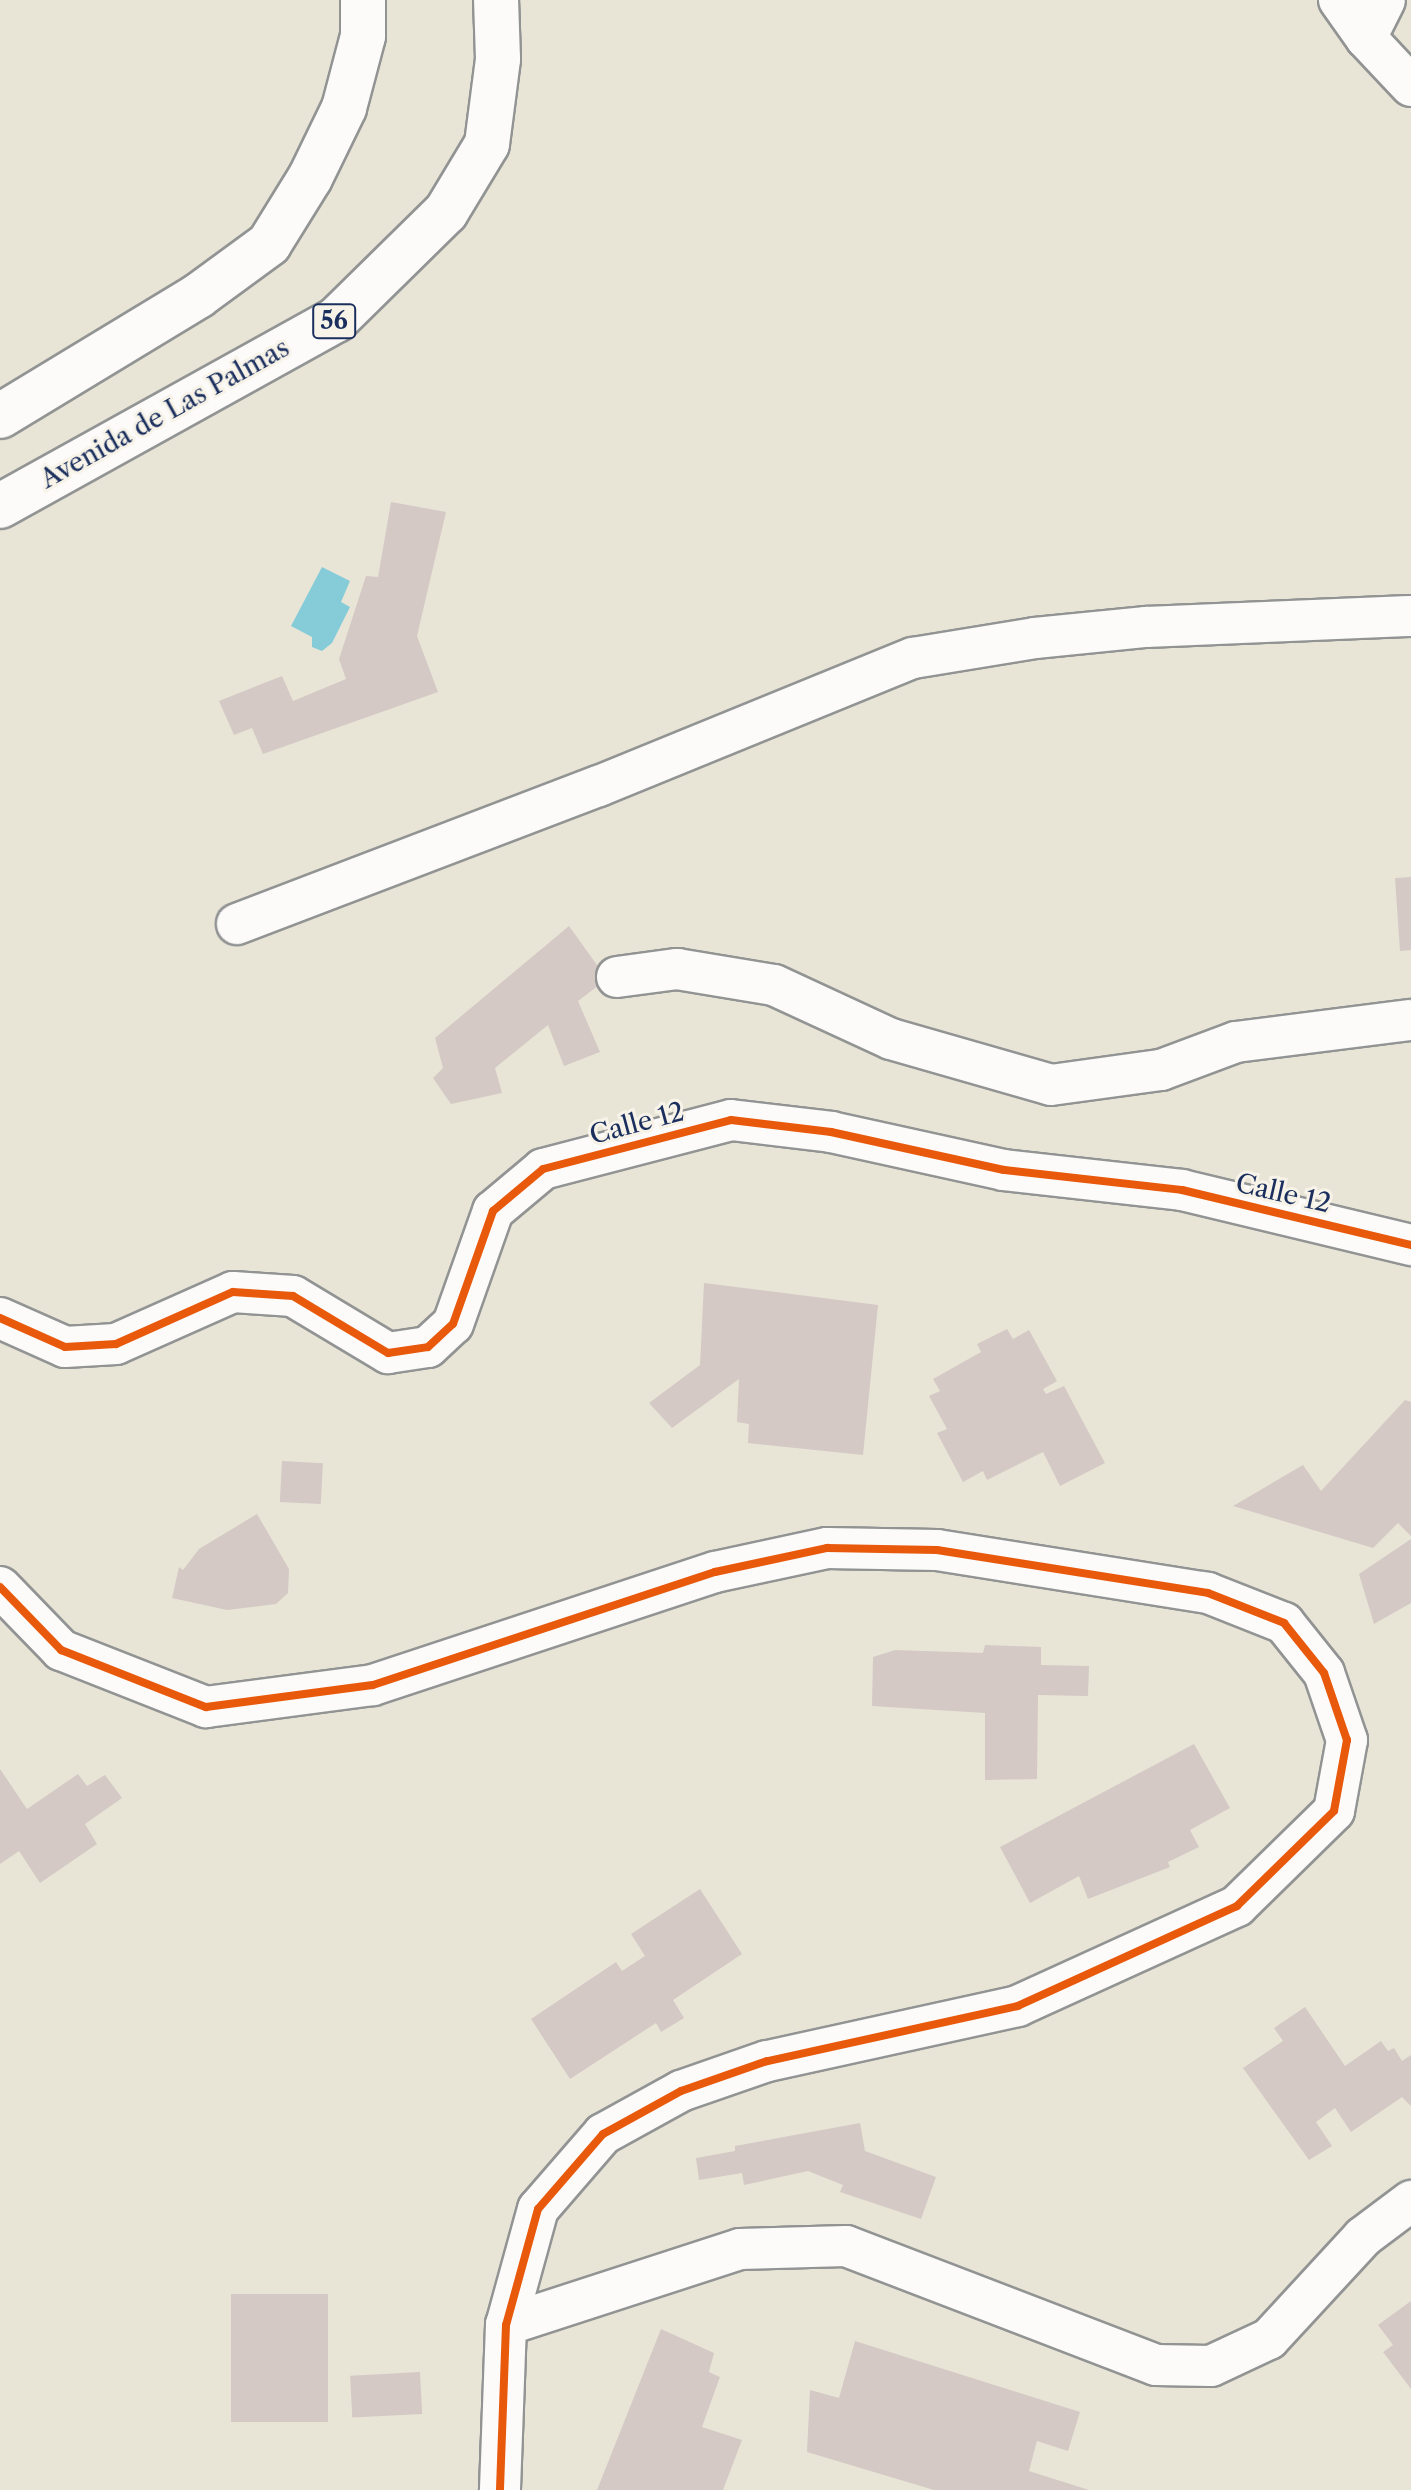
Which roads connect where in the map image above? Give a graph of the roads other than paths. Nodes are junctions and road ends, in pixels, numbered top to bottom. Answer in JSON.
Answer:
{"nodes":[{"id":1,"x":363,"y":0,"type":"edge"},
{"id":2,"x":496,"y":0,"type":"edge"},
{"id":3,"x":1339,"y":0,"type":"edge"},
{"id":4,"x":1385,"y":0,"type":"edge"},
{"id":5,"x":1366,"y":38,"type":"junction"},
{"id":6,"x":1411,"y":86,"type":"edge"},
{"id":7,"x":0,"y":416,"type":"edge"},
{"id":8,"x":0,"y":506,"type":"edge"},
{"id":9,"x":1411,"y":616,"type":"edge"},
{"id":10,"x":237,"y":924,"type":"dead end"},
{"id":11,"x":617,"y":977,"type":"dead end"},
{"id":12,"x":1411,"y":1020,"type":"edge"},
{"id":13,"x":1411,"y":1245,"type":"edge"},
{"id":14,"x":0,"y":1318,"type":"edge"},
{"id":15,"x":0,"y":1587,"type":"edge"},
{"id":16,"x":1411,"y":2201,"type":"edge"},
{"id":17,"x":506,"y":2325,"type":"junction"},
{"id":18,"x":500,"y":2490,"type":"edge"}],
"edges":[{"from":1,"to":7,"type":"main road"},
{"from":2,"to":8,"type":"main road","name":"Avenida de Las Palmas","number":"56"},
{"from":3,"to":5,"type":"street"},
{"from":4,"to":5,"type":"street"},
{"from":5,"to":6,"type":"street"},
{"from":9,"to":10,"type":"street"},
{"from":11,"to":12,"type":"street"},
{"from":13,"to":14,"type":"street","name":"Calle 12"},
{"from":15,"to":17,"type":"street"},
{"from":16,"to":17,"type":"street"},
{"from":17,"to":18,"type":"street"}]}
